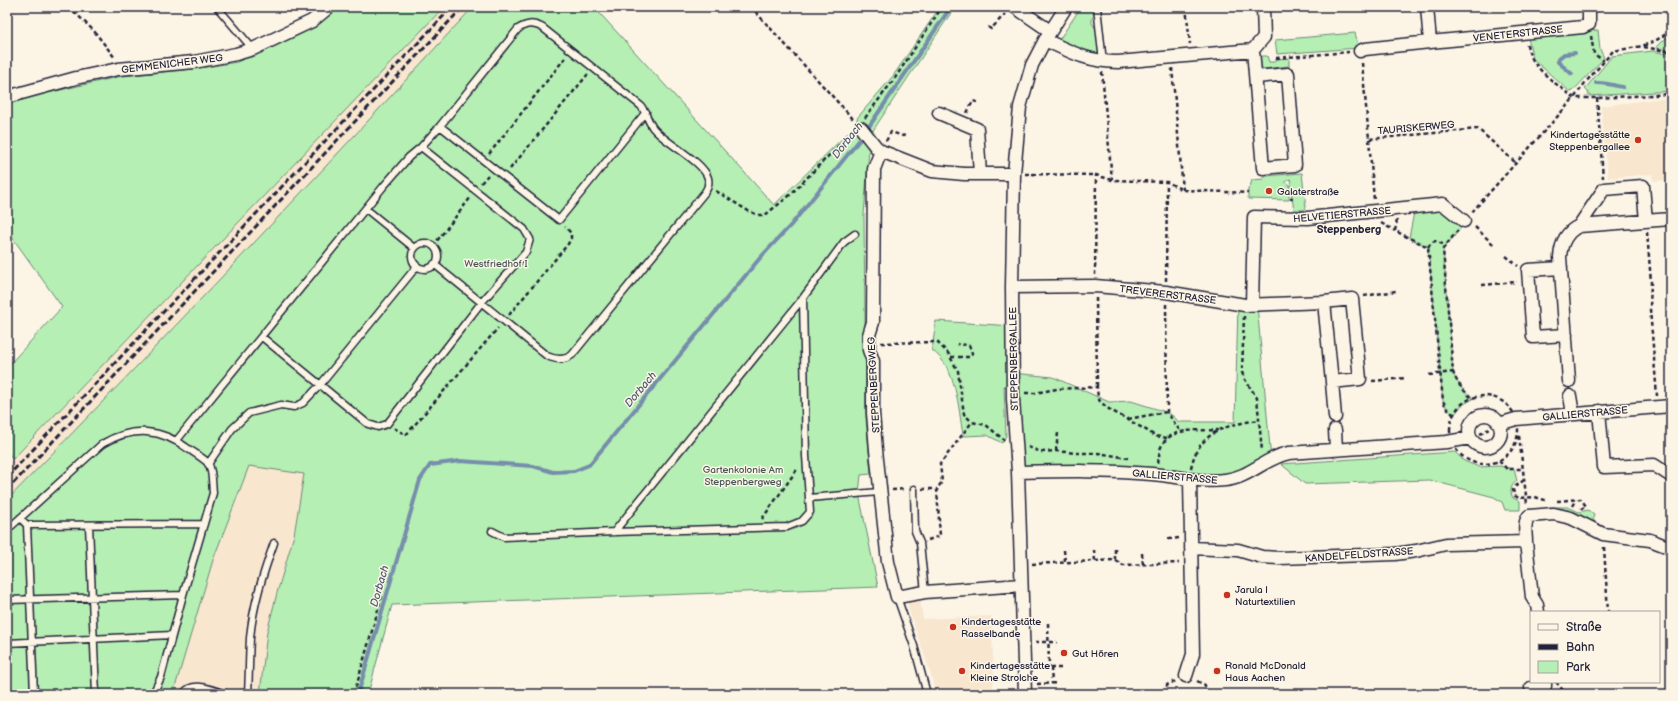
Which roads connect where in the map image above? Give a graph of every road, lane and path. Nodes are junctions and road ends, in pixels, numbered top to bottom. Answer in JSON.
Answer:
{"nodes":[{"id":1,"x":68,"y":7,"type":"edge"},
{"id":2,"x":217,"y":7,"type":"edge"},
{"id":3,"x":329,"y":7,"type":"edge"},
{"id":4,"x":751,"y":7,"type":"edge"},
{"id":5,"x":942,"y":7,"type":"edge"},
{"id":6,"x":1066,"y":7,"type":"edge"},
{"id":7,"x":1097,"y":7,"type":"edge"},
{"id":8,"x":1186,"y":7,"type":"edge"},
{"id":9,"x":1263,"y":7,"type":"edge"},
{"id":10,"x":1427,"y":7,"type":"edge"},
{"id":11,"x":1589,"y":7,"type":"edge"},
{"id":12,"x":1011,"y":10,"type":"edge"},
{"id":13,"x":1589,"y":24,"type":"junction"},
{"id":14,"x":988,"y":27,"type":"dead end"},
{"id":15,"x":1671,"y":30,"type":"edge"},
{"id":16,"x":1526,"y":31,"type":"junction"},
{"id":17,"x":1047,"y":35,"type":"junction"},
{"id":18,"x":1430,"y":42,"type":"junction"},
{"id":19,"x":1643,"y":47,"type":"junction"},
{"id":20,"x":254,"y":48,"type":"junction"},
{"id":21,"x":572,"y":50,"type":"junction"},
{"id":22,"x":1253,"y":50,"type":"junction"},
{"id":23,"x":1360,"y":51,"type":"junction"},
{"id":24,"x":1671,"y":52,"type":"edge"},
{"id":25,"x":1191,"y":56,"type":"junction"},
{"id":26,"x":1171,"y":57,"type":"junction"},
{"id":27,"x":1276,"y":58,"type":"dead end"},
{"id":28,"x":1102,"y":62,"type":"junction"},
{"id":29,"x":1604,"y":62,"type":"junction"},
{"id":30,"x":593,"y":67,"type":"junction"},
{"id":31,"x":118,"y":69,"type":"junction"},
{"id":32,"x":1256,"y":77,"type":"junction"},
{"id":33,"x":1671,"y":94,"type":"edge"},
{"id":34,"x":7,"y":97,"type":"edge"},
{"id":35,"x":1574,"y":98,"type":"junction"},
{"id":36,"x":1597,"y":98,"type":"junction"},
{"id":37,"x":646,"y":112,"type":"junction"},
{"id":38,"x":939,"y":113,"type":"dead end"},
{"id":39,"x":440,"y":126,"type":"junction"},
{"id":40,"x":860,"y":127,"type":"junction"},
{"id":41,"x":906,"y":134,"type":"dead end"},
{"id":42,"x":1369,"y":139,"type":"junction"},
{"id":43,"x":422,"y":146,"type":"junction"},
{"id":44,"x":881,"y":151,"type":"junction"},
{"id":45,"x":484,"y":160,"type":"junction"},
{"id":46,"x":1516,"y":163,"type":"junction"},
{"id":47,"x":494,"y":168,"type":"junction"},
{"id":48,"x":980,"y":174,"type":"junction"},
{"id":49,"x":1014,"y":174,"type":"junction"},
{"id":50,"x":504,"y":176,"type":"junction"},
{"id":51,"x":1112,"y":180,"type":"junction"},
{"id":52,"x":1668,"y":180,"type":"dead end"},
{"id":53,"x":1167,"y":182,"type":"junction"},
{"id":54,"x":708,"y":187,"type":"junction"},
{"id":55,"x":1604,"y":189,"type":"junction"},
{"id":56,"x":476,"y":190,"type":"junction"},
{"id":57,"x":1183,"y":190,"type":"junction"},
{"id":58,"x":1671,"y":192,"type":"edge"},
{"id":59,"x":1248,"y":193,"type":"dead end"},
{"id":60,"x":366,"y":209,"type":"junction"},
{"id":61,"x":1400,"y":209,"type":"junction"},
{"id":62,"x":1375,"y":211,"type":"junction"},
{"id":63,"x":1671,"y":219,"type":"edge"},
{"id":64,"x":560,"y":220,"type":"junction"},
{"id":65,"x":1465,"y":220,"type":"junction"},
{"id":66,"x":1646,"y":221,"type":"junction"},
{"id":67,"x":1579,"y":226,"type":"junction"},
{"id":68,"x":855,"y":234,"type":"dead end"},
{"id":69,"x":1445,"y":245,"type":"junction"},
{"id":70,"x":432,"y":246,"type":"junction"},
{"id":71,"x":1495,"y":246,"type":"dead end"},
{"id":72,"x":1428,"y":247,"type":"junction"},
{"id":73,"x":414,"y":248,"type":"junction"},
{"id":74,"x":434,"y":264,"type":"junction"},
{"id":75,"x":417,"y":266,"type":"junction"},
{"id":76,"x":1561,"y":268,"type":"junction"},
{"id":77,"x":1529,"y":281,"type":"junction"},
{"id":78,"x":1482,"y":285,"type":"dead end"},
{"id":79,"x":1012,"y":287,"type":"junction"},
{"id":80,"x":1396,"y":291,"type":"dead end"},
{"id":81,"x":1166,"y":292,"type":"junction"},
{"id":82,"x":803,"y":298,"type":"junction"},
{"id":83,"x":1352,"y":299,"type":"junction"},
{"id":84,"x":1324,"y":302,"type":"junction"},
{"id":85,"x":481,"y":303,"type":"junction"},
{"id":86,"x":1248,"y":305,"type":"junction"},
{"id":87,"x":504,"y":321,"type":"junction"},
{"id":88,"x":1566,"y":334,"type":"junction"},
{"id":89,"x":262,"y":337,"type":"junction"},
{"id":90,"x":957,"y":344,"type":"dead end"},
{"id":91,"x":869,"y":350,"type":"junction"},
{"id":92,"x":951,"y":358,"type":"junction"},
{"id":93,"x":1453,"y":372,"type":"junction"},
{"id":94,"x":1440,"y":374,"type":"junction"},
{"id":95,"x":1428,"y":375,"type":"dead end"},
{"id":96,"x":1406,"y":378,"type":"dead end"},
{"id":97,"x":1383,"y":380,"type":"dead end"},
{"id":98,"x":1569,"y":381,"type":"dead end"},
{"id":99,"x":1332,"y":382,"type":"junction"},
{"id":100,"x":321,"y":384,"type":"junction"},
{"id":101,"x":1020,"y":393,"type":"dead end"},
{"id":102,"x":1570,"y":396,"type":"dead end"},
{"id":103,"x":1474,"y":399,"type":"junction"},
{"id":104,"x":1671,"y":406,"type":"edge"},
{"id":105,"x":1658,"y":407,"type":"junction"},
{"id":106,"x":1598,"y":411,"type":"junction"},
{"id":107,"x":1167,"y":412,"type":"junction"},
{"id":108,"x":1573,"y":414,"type":"junction"},
{"id":109,"x":1335,"y":416,"type":"dead end"},
{"id":110,"x":1454,"y":416,"type":"junction"},
{"id":111,"x":1516,"y":419,"type":"junction"},
{"id":112,"x":1127,"y":420,"type":"junction"},
{"id":113,"x":1260,"y":420,"type":"junction"},
{"id":114,"x":972,"y":422,"type":"junction"},
{"id":115,"x":387,"y":424,"type":"junction"},
{"id":116,"x":1496,"y":426,"type":"junction"},
{"id":117,"x":1218,"y":430,"type":"junction"},
{"id":118,"x":1335,"y":430,"type":"dead end"},
{"id":119,"x":1180,"y":431,"type":"junction"},
{"id":120,"x":1518,"y":432,"type":"junction"},
{"id":121,"x":1058,"y":433,"type":"dead end"},
{"id":122,"x":1474,"y":436,"type":"junction"},
{"id":123,"x":1167,"y":438,"type":"junction"},
{"id":124,"x":177,"y":440,"type":"junction"},
{"id":125,"x":1452,"y":441,"type":"junction"},
{"id":126,"x":1006,"y":442,"type":"dead end"},
{"id":127,"x":1022,"y":446,"type":"dead end"},
{"id":128,"x":1336,"y":449,"type":"junction"},
{"id":129,"x":1056,"y":451,"type":"junction"},
{"id":130,"x":1262,"y":453,"type":"dead end"},
{"id":131,"x":806,"y":456,"type":"junction"},
{"id":132,"x":1128,"y":459,"type":"dead end"},
{"id":133,"x":1499,"y":461,"type":"junction"},
{"id":134,"x":208,"y":464,"type":"junction"},
{"id":135,"x":1164,"y":465,"type":"dead end"},
{"id":136,"x":1185,"y":466,"type":"dead end"},
{"id":137,"x":1192,"y":466,"type":"junction"},
{"id":138,"x":1522,"y":469,"type":"junction"},
{"id":139,"x":1018,"y":472,"type":"junction"},
{"id":140,"x":1671,"y":476,"type":"edge"},
{"id":141,"x":1190,"y":478,"type":"junction"},
{"id":142,"x":914,"y":489,"type":"dead end"},
{"id":143,"x":879,"y":492,"type":"junction"},
{"id":144,"x":809,"y":498,"type":"junction"},
{"id":145,"x":1577,"y":499,"type":"dead end"},
{"id":146,"x":1526,"y":500,"type":"dead end"},
{"id":147,"x":1573,"y":506,"type":"dead end"},
{"id":148,"x":20,"y":518,"type":"junction"},
{"id":149,"x":204,"y":524,"type":"junction"},
{"id":150,"x":27,"y":525,"type":"junction"},
{"id":151,"x":89,"y":526,"type":"junction"},
{"id":152,"x":755,"y":528,"type":"junction"},
{"id":153,"x":7,"y":530,"type":"edge"},
{"id":154,"x":492,"y":531,"type":"dead end"},
{"id":155,"x":614,"y":532,"type":"junction"},
{"id":156,"x":1603,"y":534,"type":"junction"},
{"id":157,"x":1526,"y":542,"type":"junction"},
{"id":158,"x":274,"y":543,"type":"dead end"},
{"id":159,"x":920,"y":543,"type":"junction"},
{"id":160,"x":1191,"y":548,"type":"junction"},
{"id":161,"x":1671,"y":548,"type":"edge"},
{"id":162,"x":1115,"y":549,"type":"dead end"},
{"id":163,"x":1064,"y":550,"type":"dead end"},
{"id":164,"x":1094,"y":550,"type":"dead end"},
{"id":165,"x":1142,"y":553,"type":"dead end"},
{"id":166,"x":1115,"y":560,"type":"junction"},
{"id":167,"x":1095,"y":561,"type":"junction"},
{"id":168,"x":1065,"y":562,"type":"junction"},
{"id":169,"x":1192,"y":563,"type":"junction"},
{"id":170,"x":1020,"y":564,"type":"junction"},
{"id":171,"x":1143,"y":565,"type":"junction"},
{"id":172,"x":1021,"y":585,"type":"junction"},
{"id":173,"x":925,"y":592,"type":"junction"},
{"id":174,"x":183,"y":595,"type":"junction"},
{"id":175,"x":382,"y":596,"type":"dead end"},
{"id":176,"x":897,"y":597,"type":"junction"},
{"id":177,"x":93,"y":598,"type":"junction"},
{"id":178,"x":30,"y":599,"type":"junction"},
{"id":179,"x":7,"y":600,"type":"edge"},
{"id":180,"x":1538,"y":611,"type":"edge"},
{"id":181,"x":1608,"y":611,"type":"edge"},
{"id":182,"x":1048,"y":623,"type":"dead end"},
{"id":183,"x":172,"y":636,"type":"junction"},
{"id":184,"x":94,"y":638,"type":"junction"},
{"id":185,"x":32,"y":641,"type":"junction"},
{"id":186,"x":1034,"y":642,"type":"dead end"},
{"id":187,"x":1048,"y":642,"type":"junction"},
{"id":188,"x":1057,"y":642,"type":"dead end"},
{"id":189,"x":7,"y":643,"type":"edge"},
{"id":190,"x":1035,"y":668,"type":"dead end"},
{"id":191,"x":1050,"y":668,"type":"junction"},
{"id":192,"x":1062,"y":668,"type":"dead end"},
{"id":193,"x":1186,"y":676,"type":"junction"},
{"id":194,"x":1058,"y":683,"type":"dead end"},
{"id":195,"x":1545,"y":683,"type":"edge"},
{"id":196,"x":1557,"y":683,"type":"edge"},
{"id":197,"x":1035,"y":684,"type":"dead end"},
{"id":198,"x":1052,"y":684,"type":"junction"},
{"id":199,"x":1531,"y":688,"type":"dead end"},
{"id":200,"x":34,"y":694,"type":"edge"},
{"id":201,"x":96,"y":694,"type":"edge"},
{"id":202,"x":153,"y":694,"type":"edge"},
{"id":203,"x":182,"y":694,"type":"edge"},
{"id":204,"x":226,"y":694,"type":"edge"},
{"id":205,"x":248,"y":694,"type":"edge"},
{"id":206,"x":354,"y":694,"type":"edge"},
{"id":207,"x":927,"y":694,"type":"edge"},
{"id":208,"x":1024,"y":694,"type":"edge"},
{"id":209,"x":1168,"y":694,"type":"edge"},
{"id":210,"x":1205,"y":694,"type":"edge"},
{"id":211,"x":1566,"y":694,"type":"edge"},
{"id":212,"x":1668,"y":694,"type":"edge"},
{"id":213,"x":1671,"y":694,"type":"edge"}],
"edges":[{"from":1,"to":31,"type":"path"},
{"from":2,"to":20,"type":"lane"},
{"from":3,"to":20,"type":"street","name":"GEMMENICHER WEG"},
{"from":4,"to":40,"type":"path"},
{"from":5,"to":40,"type":"path"},
{"from":6,"to":17,"type":"street","name":"STEPPENBERGALLEE"},
{"from":7,"to":28,"type":"lane"},
{"from":8,"to":25,"type":"path"},
{"from":9,"to":22,"type":"street"},
{"from":10,"to":18,"type":"street"},
{"from":11,"to":13,"type":"street"},
{"from":12,"to":14,"type":"path"},
{"from":12,"to":17,"type":"street"},
{"from":13,"to":16,"type":"street","name":"VENETERSTRASSE"},
{"from":13,"to":29,"type":"path"},
{"from":15,"to":19,"type":"path"},
{"from":16,"to":18,"type":"street","name":"VENETERSTRASSE"},
{"from":16,"to":35,"type":"path"},
{"from":17,"to":28,"type":"street"},
{"from":17,"to":49,"type":"street","name":"STEPPENBERGALLEE"},
{"from":18,"to":23,"type":"street","name":"VENETERSTRASSE"},
{"from":19,"to":24,"type":"path"},
{"from":19,"to":29,"type":"path"},
{"from":20,"to":31,"type":"street","name":"GEMMENICHER WEG"},
{"from":21,"to":30,"type":"lane"},
{"from":21,"to":39,"type":"lane"},
{"from":21,"to":45,"type":"path"},
{"from":22,"to":25,"type":"street"},
{"from":22,"to":32,"type":"street"},
{"from":23,"to":27,"type":"path"},
{"from":23,"to":42,"type":"path","name":"TAURISKERWEG"},
{"from":25,"to":26,"type":"street"},
{"from":26,"to":28,"type":"street"},
{"from":26,"to":57,"type":"path"},
{"from":28,"to":51,"type":"path"},
{"from":29,"to":35,"type":"path"},
{"from":30,"to":37,"type":"lane"},
{"from":30,"to":50,"type":"path"},
{"from":31,"to":34,"type":"street","name":"GEMMENICHER WEG"},
{"from":32,"to":32,"type":"street"},
{"from":33,"to":36,"type":"path"},
{"from":35,"to":36,"type":"path"},
{"from":35,"to":46,"type":"path"},
{"from":36,"to":55,"type":"path"},
{"from":37,"to":54,"type":"lane"},
{"from":37,"to":64,"type":"lane"},
{"from":38,"to":48,"type":"street"},
{"from":39,"to":43,"type":"lane"},
{"from":39,"to":45,"type":"lane"},
{"from":40,"to":44,"type":"street"},
{"from":40,"to":54,"type":"path"},
{"from":41,"to":44,"type":"path"},
{"from":42,"to":46,"type":"path","name":"TAURISKERWEG"},
{"from":42,"to":62,"type":"path"},
{"from":43,"to":56,"type":"lane"},
{"from":43,"to":60,"type":"lane"},
{"from":44,"to":48,"type":"street"},
{"from":44,"to":91,"type":"street","name":"STEPPENBERGWEG"},
{"from":45,"to":47,"type":"lane"},
{"from":46,"to":65,"type":"path"},
{"from":47,"to":50,"type":"lane"},
{"from":47,"to":56,"type":"path"},
{"from":48,"to":49,"type":"street"},
{"from":49,"to":51,"type":"path"},
{"from":49,"to":79,"type":"street","name":"STEPPENBERGALLEE"},
{"from":50,"to":64,"type":"lane"},
{"from":51,"to":53,"type":"path"},
{"from":52,"to":58,"type":"path"},
{"from":53,"to":57,"type":"path"},
{"from":53,"to":81,"type":"path"},
{"from":54,"to":87,"type":"lane"},
{"from":55,"to":66,"type":"street"},
{"from":55,"to":67,"type":"street"},
{"from":56,"to":70,"type":"path"},
{"from":56,"to":85,"type":"lane"},
{"from":57,"to":59,"type":"path"},
{"from":60,"to":73,"type":"lane"},
{"from":60,"to":89,"type":"lane"},
{"from":61,"to":62,"type":"street","name":"HELVETIERSTRASSE"},
{"from":61,"to":65,"type":"street","name":"HELVETIERSTRASSE"},
{"from":61,"to":72,"type":"path"},
{"from":62,"to":86,"type":"street","name":"HELVETIERSTRASSE"},
{"from":63,"to":66,"type":"street"},
{"from":64,"to":87,"type":"path"},
{"from":65,"to":69,"type":"path"},
{"from":65,"to":71,"type":"path"},
{"from":66,"to":67,"type":"street"},
{"from":66,"to":105,"type":"path"},
{"from":67,"to":76,"type":"street"},
{"from":68,"to":82,"type":"lane"},
{"from":69,"to":72,"type":"path"},
{"from":69,"to":93,"type":"path"},
{"from":70,"to":73,"type":"lane"},
{"from":70,"to":74,"type":"lane"},
{"from":72,"to":94,"type":"path"},
{"from":73,"to":75,"type":"lane"},
{"from":74,"to":75,"type":"lane"},
{"from":74,"to":85,"type":"lane"},
{"from":75,"to":100,"type":"lane"},
{"from":76,"to":77,"type":"street"},
{"from":76,"to":88,"type":"street"},
{"from":77,"to":78,"type":"path"},
{"from":77,"to":88,"type":"street"},
{"from":79,"to":81,"type":"street","name":"TREVERERSTRASSE"},
{"from":79,"to":139,"type":"street","name":"STEPPENBERGALLEE"},
{"from":80,"to":83,"type":"path"},
{"from":81,"to":86,"type":"street","name":"TREVERERSTRASSE"},
{"from":81,"to":107,"type":"path"},
{"from":82,"to":131,"type":"lane"},
{"from":82,"to":155,"type":"lane"},
{"from":83,"to":84,"type":"street","name":"TREVERERSTRASSE"},
{"from":83,"to":99,"type":"street"},
{"from":84,"to":86,"type":"street","name":"TREVERERSTRASSE"},
{"from":84,"to":99,"type":"street"},
{"from":85,"to":87,"type":"lane"},
{"from":85,"to":115,"type":"lane"},
{"from":86,"to":113,"type":"path"},
{"from":87,"to":115,"type":"path"},
{"from":88,"to":98,"type":"street"},
{"from":89,"to":100,"type":"lane"},
{"from":89,"to":124,"type":"lane"},
{"from":90,"to":92,"type":"path"},
{"from":91,"to":92,"type":"path"},
{"from":91,"to":143,"type":"street","name":"STEPPENBERGWEG"},
{"from":92,"to":114,"type":"path"},
{"from":93,"to":94,"type":"path"},
{"from":93,"to":103,"type":"path"},
{"from":94,"to":95,"type":"path"},
{"from":94,"to":110,"type":"path"},
{"from":96,"to":97,"type":"path"},
{"from":99,"to":109,"type":"street"},
{"from":100,"to":115,"type":"lane"},
{"from":100,"to":134,"type":"lane"},
{"from":101,"to":112,"type":"path"},
{"from":102,"to":108,"type":"street"},
{"from":103,"to":110,"type":"path"},
{"from":103,"to":111,"type":"path"},
{"from":104,"to":105,"type":"street","name":"GALLIERSTRASSE"},
{"from":105,"to":106,"type":"street","name":"GALLIERSTRASSE"},
{"from":106,"to":108,"type":"street","name":"GALLIERSTRASSE"},
{"from":106,"to":140,"type":"street"},
{"from":107,"to":112,"type":"path"},
{"from":107,"to":119,"type":"path"},
{"from":108,"to":111,"type":"street","name":"GALLIERSTRASSE"},
{"from":110,"to":125,"type":"path"},
{"from":111,"to":116,"type":"street","name":"GALLIERSTRASSE"},
{"from":111,"to":120,"type":"path"},
{"from":112,"to":123,"type":"path"},
{"from":113,"to":117,"type":"path"},
{"from":113,"to":130,"type":"path"},
{"from":114,"to":126,"type":"path"},
{"from":114,"to":159,"type":"path"},
{"from":116,"to":122,"type":"path"},
{"from":116,"to":122,"type":"street"},
{"from":116,"to":122,"type":"street"},
{"from":117,"to":119,"type":"path"},
{"from":117,"to":137,"type":"path"},
{"from":118,"to":128,"type":"street"},
{"from":119,"to":123,"type":"path"},
{"from":120,"to":133,"type":"path"},
{"from":120,"to":138,"type":"path"},
{"from":121,"to":129,"type":"path"},
{"from":122,"to":125,"type":"street","name":"GALLIERSTRASSE"},
{"from":123,"to":135,"type":"path"},
{"from":124,"to":134,"type":"lane"},
{"from":124,"to":148,"type":"lane"},
{"from":125,"to":128,"type":"street","name":"GALLIERSTRASSE"},
{"from":125,"to":133,"type":"path"},
{"from":127,"to":129,"type":"path"},
{"from":128,"to":141,"type":"street","name":"GALLIERSTRASSE"},
{"from":129,"to":132,"type":"path"},
{"from":131,"to":144,"type":"lane"},
{"from":131,"to":152,"type":"path"},
{"from":133,"to":138,"type":"path"},
{"from":134,"to":149,"type":"lane"},
{"from":136,"to":137,"type":"path"},
{"from":137,"to":141,"type":"path"},
{"from":138,"to":146,"type":"path"},
{"from":139,"to":141,"type":"street","name":"GALLIERSTRASSE"},
{"from":139,"to":170,"type":"street","name":"STEPPENBERGALLEE"},
{"from":141,"to":160,"type":"street"},
{"from":142,"to":159,"type":"lane"},
{"from":143,"to":144,"type":"lane"},
{"from":143,"to":176,"type":"street","name":"STEPPENBERGWEG"},
{"from":144,"to":152,"type":"lane"},
{"from":145,"to":147,"type":"path"},
{"from":148,"to":150,"type":"lane"},
{"from":148,"to":153,"type":"lane"},
{"from":149,"to":151,"type":"lane"},
{"from":149,"to":174,"type":"lane"},
{"from":150,"to":151,"type":"lane"},
{"from":150,"to":178,"type":"lane"},
{"from":151,"to":177,"type":"lane"},
{"from":152,"to":155,"type":"lane"},
{"from":154,"to":155,"type":"lane"},
{"from":156,"to":157,"type":"street"},
{"from":156,"to":161,"type":"street"},
{"from":156,"to":181,"type":"path"},
{"from":157,"to":160,"type":"street","name":"KANDELFELDSTRASSE"},
{"from":157,"to":180,"type":"street"},
{"from":158,"to":205,"type":"lane"},
{"from":159,"to":173,"type":"lane"},
{"from":160,"to":169,"type":"street"},
{"from":162,"to":166,"type":"path"},
{"from":163,"to":168,"type":"path"},
{"from":164,"to":167,"type":"path"},
{"from":165,"to":171,"type":"path"},
{"from":166,"to":167,"type":"path"},
{"from":166,"to":171,"type":"path"},
{"from":167,"to":168,"type":"path"},
{"from":168,"to":170,"type":"path"},
{"from":169,"to":171,"type":"path"},
{"from":169,"to":193,"type":"street"},
{"from":170,"to":172,"type":"street","name":"STEPPENBERGALLEE"},
{"from":172,"to":173,"type":"street"},
{"from":172,"to":208,"type":"street","name":"STEPPENBERGALLEE"},
{"from":173,"to":176,"type":"street"},
{"from":174,"to":177,"type":"lane"},
{"from":174,"to":183,"type":"lane"},
{"from":175,"to":206,"type":"path"},
{"from":176,"to":207,"type":"lane"},
{"from":177,"to":178,"type":"lane"},
{"from":177,"to":184,"type":"lane"},
{"from":178,"to":179,"type":"lane"},
{"from":178,"to":185,"type":"lane"},
{"from":182,"to":187,"type":"path"},
{"from":183,"to":184,"type":"lane"},
{"from":183,"to":202,"type":"lane"},
{"from":184,"to":185,"type":"lane"},
{"from":184,"to":201,"type":"lane"},
{"from":185,"to":189,"type":"lane"},
{"from":185,"to":200,"type":"lane"},
{"from":186,"to":187,"type":"path"},
{"from":187,"to":188,"type":"path"},
{"from":187,"to":191,"type":"path"},
{"from":190,"to":191,"type":"path"},
{"from":191,"to":192,"type":"path"},
{"from":191,"to":198,"type":"path"},
{"from":193,"to":209,"type":"path"},
{"from":193,"to":210,"type":"path"},
{"from":194,"to":198,"type":"path"},
{"from":195,"to":199,"type":"street"},
{"from":196,"to":211,"type":"path"},
{"from":197,"to":198,"type":"path"},
{"from":203,"to":204,"type":"lane"},
{"from":212,"to":213,"type":"path"}]}
